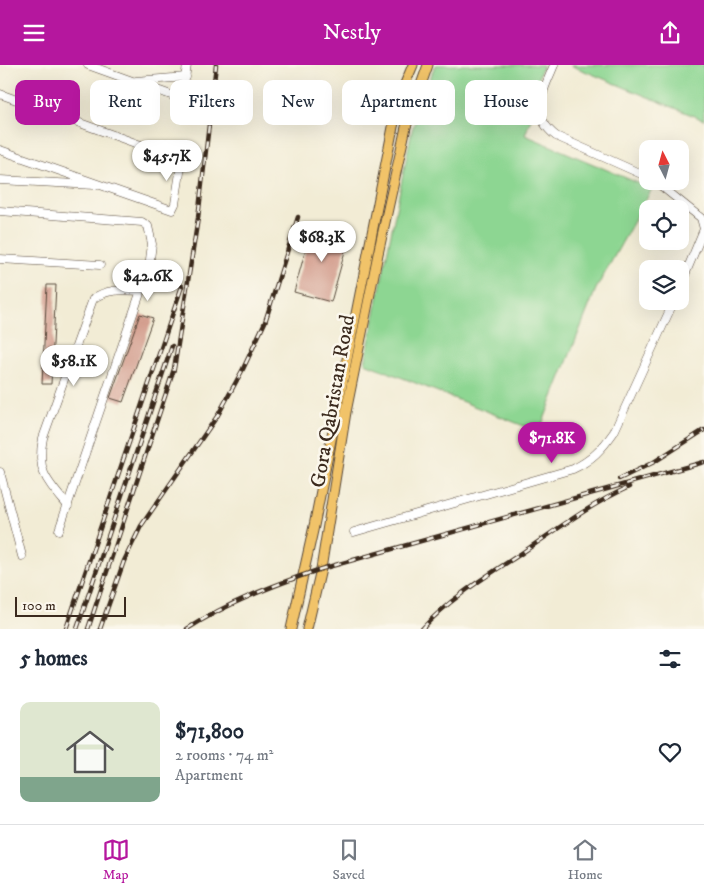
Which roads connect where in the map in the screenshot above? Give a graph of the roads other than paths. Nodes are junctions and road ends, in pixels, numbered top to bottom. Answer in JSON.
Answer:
{"nodes":[{"id":1,"x":88,"y":65,"type":"edge"},
{"id":2,"x":187,"y":65,"type":"edge"},
{"id":3,"x":413,"y":65,"type":"edge"},
{"id":4,"x":428,"y":65,"type":"edge"},
{"id":5,"x":554,"y":65,"type":"edge"},
{"id":6,"x":106,"y":68,"type":"edge"},
{"id":7,"x":186,"y":77,"type":"junction"},
{"id":8,"x":132,"y":80,"type":"edge"},
{"id":9,"x":147,"y":80,"type":"edge"},
{"id":10,"x":160,"y":91,"type":"edge"},
{"id":11,"x":0,"y":94,"type":"edge"},
{"id":12,"x":0,"y":150,"type":"edge"},
{"id":13,"x":639,"y":173,"type":"edge"},
{"id":14,"x":0,"y":181,"type":"edge"},
{"id":15,"x":105,"y":186,"type":"junction"},
{"id":16,"x":666,"y":190,"type":"edge"},
{"id":17,"x":0,"y":211,"type":"edge"},
{"id":18,"x":0,"y":259,"type":"edge"},
{"id":19,"x":100,"y":265,"type":"dead end"},
{"id":20,"x":689,"y":265,"type":"edge"},
{"id":21,"x":140,"y":291,"type":"junction"},
{"id":22,"x":670,"y":310,"type":"edge"},
{"id":23,"x":0,"y":472,"type":"edge"},
{"id":24,"x":68,"y":506,"type":"junction"},
{"id":25,"x":59,"y":530,"type":"dead end"},
{"id":26,"x":354,"y":532,"type":"dead end"},
{"id":27,"x":22,"y":556,"type":"dead end"},
{"id":28,"x":291,"y":629,"type":"edge"},
{"id":29,"x":307,"y":629,"type":"edge"}],
"edges":[{"from":1,"to":6,"type":"street"},
{"from":2,"to":7,"type":"street"},
{"from":3,"to":28,"type":"main road","name":"Gora Qabristan Road"},
{"from":4,"to":29,"type":"main road","name":"Gora Qabristan Road"},
{"from":5,"to":13,"type":"street"},
{"from":6,"to":8,"type":"street"},
{"from":7,"to":9,"type":"street"},
{"from":7,"to":10,"type":"street"},
{"from":11,"to":15,"type":"street"},
{"from":12,"to":15,"type":"street"},
{"from":14,"to":15,"type":"street"},
{"from":16,"to":20,"type":"street"},
{"from":17,"to":21,"type":"street"},
{"from":18,"to":19,"type":"street"},
{"from":21,"to":24,"type":"street"},
{"from":21,"to":24,"type":"street"},
{"from":22,"to":26,"type":"street"},
{"from":23,"to":27,"type":"street"},
{"from":24,"to":25,"type":"street"}]}
